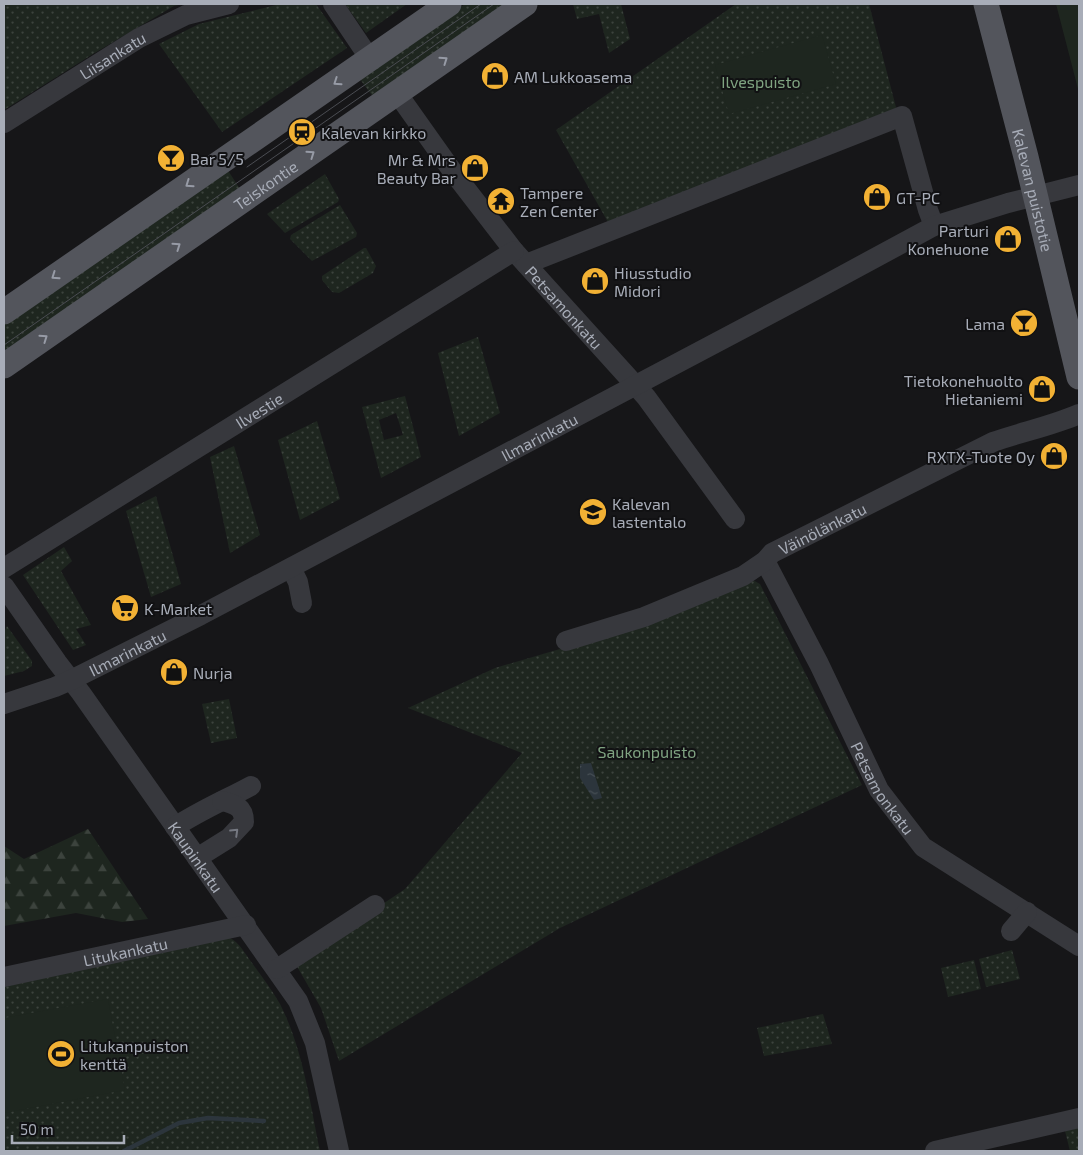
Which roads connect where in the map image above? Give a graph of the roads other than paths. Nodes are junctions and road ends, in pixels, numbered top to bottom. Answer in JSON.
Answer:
{"nodes":[{"id":1,"x":228,"y":4,"type":"edge"},
{"id":2,"x":333,"y":4,"type":"edge"},
{"id":3,"x":449,"y":4,"type":"edge"},
{"id":4,"x":525,"y":4,"type":"edge"},
{"id":5,"x":986,"y":4,"type":"edge"},
{"id":6,"x":370,"y":59,"type":"junction"},
{"id":7,"x":397,"y":93,"type":"junction"},
{"id":8,"x":4,"y":123,"type":"edge"},
{"id":9,"x":1072,"y":187,"type":"edge"},
{"id":10,"x":1035,"y":196,"type":"junction"},
{"id":11,"x":934,"y":226,"type":"junction"},
{"id":12,"x":520,"y":257,"type":"junction"},
{"id":13,"x":4,"y":312,"type":"edge"},
{"id":14,"x":4,"y":366,"type":"edge"},
{"id":15,"x":1079,"y":377,"type":"edge"},
{"id":16,"x":634,"y":385,"type":"junction"},
{"id":17,"x":1079,"y":414,"type":"edge"},
{"id":18,"x":735,"y":519,"type":"dead end"},
{"id":19,"x":764,"y":561,"type":"junction"},
{"id":20,"x":4,"y":568,"type":"edge"},
{"id":21,"x":291,"y":568,"type":"junction"},
{"id":22,"x":4,"y":586,"type":"edge"},
{"id":23,"x":302,"y":603,"type":"dead end"},
{"id":24,"x":566,"y":641,"type":"dead end"},
{"id":25,"x":71,"y":680,"type":"junction"},
{"id":26,"x":4,"y":704,"type":"edge"},
{"id":27,"x":251,"y":786,"type":"dead end"},
{"id":28,"x":222,"y":801,"type":"junction"},
{"id":29,"x":175,"y":827,"type":"junction"},
{"id":30,"x":197,"y":858,"type":"junction"},
{"id":31,"x":375,"y":905,"type":"dead end"},
{"id":32,"x":1027,"y":912,"type":"junction"},
{"id":33,"x":246,"y":925,"type":"junction"},
{"id":34,"x":1011,"y":931,"type":"dead end"},
{"id":35,"x":1079,"y":946,"type":"edge"},
{"id":36,"x":277,"y":969,"type":"junction"},
{"id":37,"x":4,"y":977,"type":"edge"},
{"id":38,"x":1079,"y":1118,"type":"edge"},
{"id":39,"x":339,"y":1151,"type":"edge"},
{"id":40,"x":935,"y":1151,"type":"edge"}],
"edges":[{"from":1,"to":8,"type":"street","name":"Liisankatu"},
{"from":2,"to":6,"type":"street"},
{"from":3,"to":6,"type":"main road"},
{"from":7,"to":4,"type":"main road","name":"Teiskontie","one_way":true},
{"from":5,"to":10,"type":"main road","name":"Kalevan puistotie"},
{"from":6,"to":13,"type":"main road","one_way":true},
{"from":7,"to":12,"type":"street","name":"Petsamonkatu"},
{"from":14,"to":7,"type":"main road","name":"Teiskontie","one_way":true},
{"from":9,"to":10,"type":"street","name":"Ilmarinkatu"},
{"from":10,"to":11,"type":"street","name":"Ilmarinkatu"},
{"from":10,"to":15,"type":"main road","name":"Kalevan puistotie"},
{"from":11,"to":12,"type":"street","name":"Ilvestie"},
{"from":11,"to":16,"type":"street","name":"Ilmarinkatu"},
{"from":12,"to":16,"type":"street","name":"Petsamonkatu"},
{"from":12,"to":20,"type":"street","name":"Ilvestie"},
{"from":16,"to":18,"type":"street","name":"Petsamonkatu"},
{"from":16,"to":21,"type":"street","name":"Ilmarinkatu"},
{"from":17,"to":19,"type":"street","name":"Väinölänkatu"},
{"from":19,"to":24,"type":"street","name":"Väinölänkatu"},
{"from":19,"to":32,"type":"street","name":"Petsamonkatu"},
{"from":21,"to":23,"type":"street"},
{"from":21,"to":25,"type":"street","name":"Ilmarinkatu"},
{"from":22,"to":25,"type":"street","name":"Kaupinkatu"},
{"from":25,"to":26,"type":"street","name":"Ilmarinkatu"},
{"from":25,"to":29,"type":"street","name":"Kaupinkatu"},
{"from":27,"to":28,"type":"street"},
{"from":28,"to":29,"type":"street"},
{"from":30,"to":28,"type":"street","one_way":true},
{"from":29,"to":30,"type":"street","name":"Kaupinkatu"},
{"from":30,"to":33,"type":"street","name":"Kaupinkatu"},
{"from":31,"to":36,"type":"street"},
{"from":32,"to":34,"type":"street"},
{"from":32,"to":35,"type":"street","name":"Petsamonkatu"},
{"from":33,"to":36,"type":"street","name":"Kaupinkatu"},
{"from":33,"to":37,"type":"street","name":"Litukankatu"},
{"from":36,"to":39,"type":"street","name":"Kaupinkatu"},
{"from":38,"to":40,"type":"street"}]}
